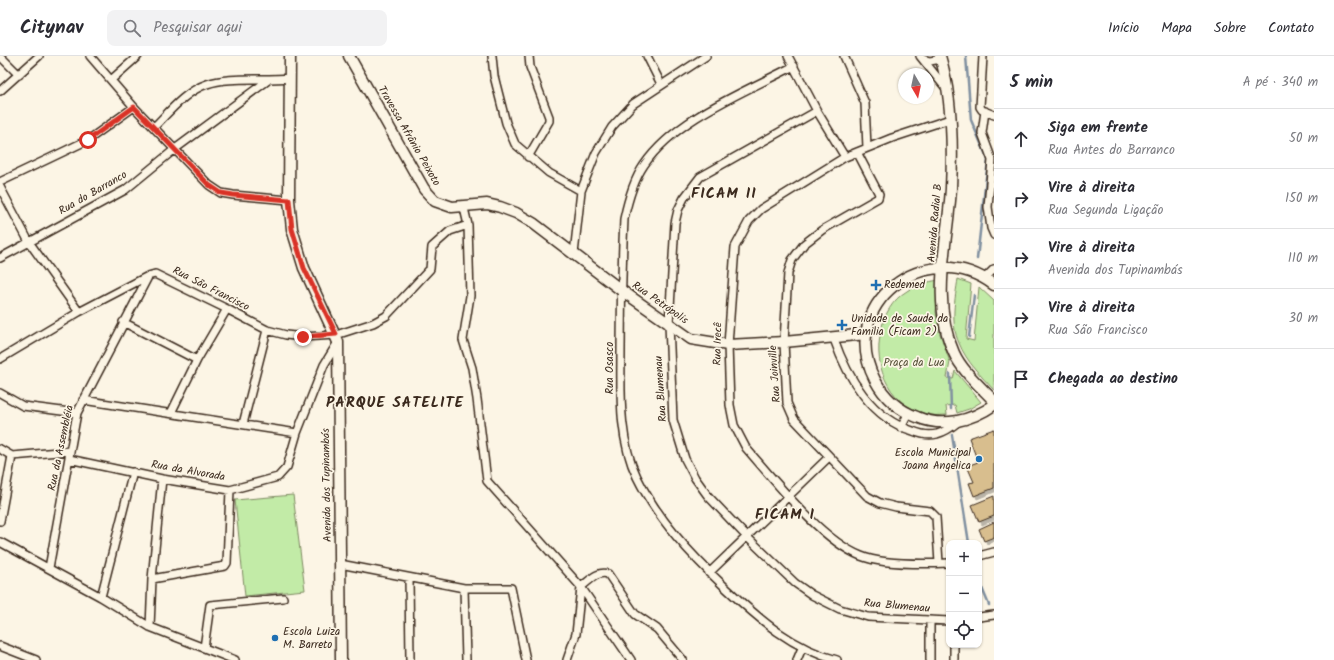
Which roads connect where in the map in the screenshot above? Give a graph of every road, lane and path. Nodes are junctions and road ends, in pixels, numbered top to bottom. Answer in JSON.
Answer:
{"nodes":[{"id":1,"x":0,"y":56,"type":"edge"},
{"id":2,"x":40,"y":56,"type":"edge"},
{"id":3,"x":90,"y":56,"type":"edge"},
{"id":4,"x":138,"y":56,"type":"edge"},
{"id":5,"x":290,"y":56,"type":"edge"},
{"id":6,"x":349,"y":56,"type":"edge"},
{"id":7,"x":492,"y":56,"type":"edge"},
{"id":8,"x":529,"y":56,"type":"edge"},
{"id":9,"x":647,"y":56,"type":"edge"},
{"id":10,"x":706,"y":56,"type":"edge"},
{"id":11,"x":788,"y":56,"type":"edge"},
{"id":12,"x":844,"y":56,"type":"edge"},
{"id":13,"x":983,"y":56,"type":"edge"},
{"id":14,"x":940,"y":57,"type":"edge"},
{"id":15,"x":922,"y":58,"type":"edge"},
{"id":16,"x":794,"y":66,"type":"junction"},
{"id":17,"x":18,"y":75,"type":"junction"},
{"id":18,"x":290,"y":78,"type":"junction"},
{"id":19,"x":111,"y":80,"type":"junction"},
{"id":20,"x":268,"y":81,"type":"junction"},
{"id":21,"x":661,"y":84,"type":"junction"},
{"id":22,"x":945,"y":87,"type":"junction"},
{"id":23,"x":0,"y":92,"type":"edge"},
{"id":24,"x":134,"y":107,"type":"junction"},
{"id":25,"x":984,"y":110,"type":"junction"},
{"id":26,"x":816,"y":111,"type":"junction"},
{"id":27,"x":994,"y":115,"type":"edge"},
{"id":28,"x":950,"y":119,"type":"junction"},
{"id":29,"x":154,"y":127,"type":"junction"},
{"id":30,"x":867,"y":148,"type":"junction"},
{"id":31,"x":175,"y":149,"type":"junction"},
{"id":32,"x":856,"y":152,"type":"junction"},
{"id":33,"x":528,"y":157,"type":"junction"},
{"id":34,"x":845,"y":157,"type":"junction"},
{"id":35,"x":993,"y":170,"type":"edge"},
{"id":36,"x":0,"y":182,"type":"edge"},
{"id":37,"x":0,"y":187,"type":"edge"},
{"id":38,"x":580,"y":191,"type":"junction"},
{"id":39,"x":289,"y":200,"type":"junction"},
{"id":40,"x":464,"y":208,"type":"junction"},
{"id":41,"x":468,"y":225,"type":"junction"},
{"id":42,"x":992,"y":231,"type":"edge"},
{"id":43,"x":29,"y":242,"type":"junction"},
{"id":44,"x":574,"y":254,"type":"junction"},
{"id":45,"x":0,"y":258,"type":"edge"},
{"id":46,"x":943,"y":266,"type":"junction"},
{"id":47,"x":994,"y":269,"type":"edge"},
{"id":48,"x":148,"y":276,"type":"junction"},
{"id":49,"x":986,"y":278,"type":"junction"},
{"id":50,"x":994,"y":285,"type":"edge"},
{"id":51,"x":621,"y":290,"type":"junction"},
{"id":52,"x":227,"y":309,"type":"junction"},
{"id":53,"x":79,"y":312,"type":"junction"},
{"id":54,"x":123,"y":322,"type":"junction"},
{"id":55,"x":669,"y":324,"type":"junction"},
{"id":56,"x":267,"y":330,"type":"junction"},
{"id":57,"x":867,"y":334,"type":"junction"},
{"id":58,"x":336,"y":338,"type":"junction"},
{"id":59,"x":834,"y":338,"type":"junction"},
{"id":60,"x":784,"y":342,"type":"junction"},
{"id":61,"x":728,"y":345,"type":"junction"},
{"id":62,"x":0,"y":359,"type":"edge"},
{"id":63,"x":338,"y":359,"type":"junction"},
{"id":64,"x":197,"y":360,"type":"junction"},
{"id":65,"x":324,"y":365,"type":"junction"},
{"id":66,"x":0,"y":393,"type":"edge"},
{"id":67,"x":83,"y":400,"type":"junction"},
{"id":68,"x":994,"y":401,"type":"edge"},
{"id":69,"x":994,"y":405,"type":"edge"},
{"id":70,"x":77,"y":413,"type":"junction"},
{"id":71,"x":170,"y":413,"type":"junction"},
{"id":72,"x":908,"y":414,"type":"junction"},
{"id":73,"x":960,"y":421,"type":"junction"},
{"id":74,"x":243,"y":424,"type":"junction"},
{"id":75,"x":901,"y":428,"type":"junction"},
{"id":76,"x":297,"y":432,"type":"junction"},
{"id":77,"x":0,"y":449,"type":"edge"},
{"id":78,"x":70,"y":451,"type":"junction"},
{"id":79,"x":12,"y":456,"type":"junction"},
{"id":80,"x":828,"y":457,"type":"junction"},
{"id":81,"x":69,"y":459,"type":"junction"},
{"id":82,"x":133,"y":472,"type":"junction"},
{"id":83,"x":162,"y":479,"type":"junction"},
{"id":84,"x":230,"y":490,"type":"junction"},
{"id":85,"x":3,"y":492,"type":"edge"},
{"id":86,"x":789,"y":497,"type":"junction"},
{"id":87,"x":0,"y":521,"type":"edge"},
{"id":88,"x":747,"y":537,"type":"junction"},
{"id":89,"x":0,"y":542,"type":"edge"},
{"id":90,"x":994,"y":552,"type":"edge"},
{"id":91,"x":982,"y":555,"type":"edge"},
{"id":92,"x":939,"y":563,"type":"junction"},
{"id":93,"x":946,"y":563,"type":"edge"},
{"id":94,"x":340,"y":564,"type":"junction"},
{"id":95,"x":49,"y":568,"type":"junction"},
{"id":96,"x":709,"y":573,"type":"junction"},
{"id":97,"x":409,"y":578,"type":"junction"},
{"id":98,"x":152,"y":579,"type":"junction"},
{"id":99,"x":581,"y":587,"type":"junction"},
{"id":100,"x":464,"y":588,"type":"junction"},
{"id":101,"x":101,"y":597,"type":"junction"},
{"id":102,"x":283,"y":598,"type":"dead end"},
{"id":103,"x":994,"y":615,"type":"edge"},
{"id":104,"x":982,"y":617,"type":"edge"},
{"id":105,"x":930,"y":621,"type":"junction"},
{"id":106,"x":946,"y":621,"type":"edge"},
{"id":107,"x":150,"y":627,"type":"junction"},
{"id":108,"x":0,"y":646,"type":"edge"},
{"id":109,"x":204,"y":648,"type":"junction"},
{"id":110,"x":802,"y":648,"type":"junction"},
{"id":111,"x":954,"y":648,"type":"edge"},
{"id":112,"x":36,"y":660,"type":"edge"},
{"id":113,"x":235,"y":660,"type":"edge"},
{"id":114,"x":341,"y":660,"type":"edge"},
{"id":115,"x":410,"y":660,"type":"edge"},
{"id":116,"x":466,"y":660,"type":"edge"},
{"id":117,"x":526,"y":660,"type":"edge"},
{"id":118,"x":567,"y":660,"type":"edge"},
{"id":119,"x":631,"y":660,"type":"edge"},
{"id":120,"x":683,"y":660,"type":"edge"},
{"id":121,"x":797,"y":660,"type":"edge"},
{"id":122,"x":837,"y":660,"type":"edge"},
{"id":123,"x":930,"y":660,"type":"edge"},
{"id":124,"x":954,"y":660,"type":"edge"}],
"edges":[{"from":1,"to":17,"type":"street"},
{"from":2,"to":17,"type":"street"},
{"from":3,"to":19,"type":"street"},
{"from":4,"to":19,"type":"street"},
{"from":5,"to":18,"type":"street","name":"Avenida dos Tupinambás"},
{"from":6,"to":40,"type":"street","name":"Travessa Afrânio Peixoto"},
{"from":7,"to":33,"type":"street"},
{"from":8,"to":33,"type":"street"},
{"from":9,"to":21,"type":"street"},
{"from":10,"to":21,"type":"street"},
{"from":11,"to":16,"type":"street"},
{"from":12,"to":30,"type":"street"},
{"from":13,"to":25,"type":"street"},
{"from":14,"to":15,"type":"street"},
{"from":14,"to":22,"type":"street","name":"Avenida Radial B"},
{"from":15,"to":22,"type":"street"},
{"from":16,"to":26,"type":"street"},
{"from":16,"to":51,"type":"street","name":"Rua Osasco"},
{"from":17,"to":23,"type":"street"},
{"from":18,"to":20,"type":"street"},
{"from":18,"to":39,"type":"street","name":"Avenida dos Tupinambás"},
{"from":19,"to":24,"type":"street"},
{"from":20,"to":29,"type":"street"},
{"from":20,"to":31,"type":"street","name":"Rua do Barranco"},
{"from":21,"to":38,"type":"street"},
{"from":22,"to":28,"type":"street","name":"Avenida Radial B"},
{"from":24,"to":29,"type":"street"},
{"from":24,"to":36,"type":"street"},
{"from":25,"to":27,"type":"street"},
{"from":25,"to":35,"type":"street"},
{"from":26,"to":34,"type":"street"},
{"from":26,"to":55,"type":"street","name":"Rua Blumenau"},
{"from":28,"to":30,"type":"street","name":"Rua Irecê"},
{"from":28,"to":46,"type":"street","name":"Avenida Radial B"},
{"from":29,"to":31,"type":"street"},
{"from":30,"to":32,"type":"street","name":"Rua Irecê"},
{"from":31,"to":39,"type":"street"},
{"from":31,"to":43,"type":"street","name":"Rua do Barranco"},
{"from":32,"to":34,"type":"street","name":"Rua Irecê"},
{"from":32,"to":60,"type":"street","name":"Rua Joinville"},
{"from":33,"to":38,"type":"street"},
{"from":34,"to":61,"type":"street","name":"Rua Irecê"},
{"from":35,"to":42,"type":"street"},
{"from":37,"to":43,"type":"street"},
{"from":38,"to":44,"type":"street"},
{"from":39,"to":58,"type":"street","name":"Avenida dos Tupinambás"},
{"from":40,"to":41,"type":"street"},
{"from":40,"to":44,"type":"street","name":"Rua Petrópolis"},
{"from":41,"to":58,"type":"street"},
{"from":41,"to":99,"type":"street"},
{"from":43,"to":45,"type":"street","name":"Rua do Barranco"},
{"from":43,"to":53,"type":"street"},
{"from":44,"to":51,"type":"street","name":"Rua Petrópolis"},
{"from":46,"to":49,"type":"street"},
{"from":46,"to":57,"type":"street"},
{"from":46,"to":68,"type":"street","name":"Avenida Radial B"},
{"from":47,"to":49,"type":"street"},
{"from":48,"to":52,"type":"street","name":"Rua São Francisco"},
{"from":48,"to":53,"type":"street"},
{"from":48,"to":54,"type":"street","name":"Rua da Assembléia"},
{"from":49,"to":50,"type":"street"},
{"from":51,"to":55,"type":"street","name":"Rua Petrópolis"},
{"from":51,"to":96,"type":"street","name":"Rua Osasco"},
{"from":52,"to":56,"type":"street","name":"Rua São Francisco"},
{"from":52,"to":64,"type":"street"},
{"from":53,"to":62,"type":"street"},
{"from":54,"to":64,"type":"street"},
{"from":54,"to":67,"type":"street","name":"Rua da Assembléia"},
{"from":55,"to":61,"type":"street","name":"Rua Petrópolis"},
{"from":55,"to":88,"type":"street","name":"Rua Blumenau"},
{"from":56,"to":58,"type":"street","name":"Rua São Francisco"},
{"from":56,"to":74,"type":"street"},
{"from":57,"to":59,"type":"street","name":"Rua Petrópolis"},
{"from":57,"to":72,"type":"street"},
{"from":58,"to":63,"type":"street","name":"Avenida dos Tupinambás"},
{"from":58,"to":65,"type":"street","name":"Rua da Alvorada"},
{"from":59,"to":60,"type":"street","name":"Rua Petrópolis"},
{"from":59,"to":75,"type":"street"},
{"from":60,"to":61,"type":"street","name":"Rua Petrópolis"},
{"from":60,"to":80,"type":"street","name":"Rua Joinville"},
{"from":61,"to":86,"type":"street","name":"Rua Irecê"},
{"from":63,"to":65,"type":"street"},
{"from":63,"to":94,"type":"street","name":"Avenida dos Tupinambás"},
{"from":64,"to":71,"type":"street"},
{"from":65,"to":76,"type":"street","name":"Rua da Alvorada"},
{"from":66,"to":70,"type":"street"},
{"from":67,"to":70,"type":"street","name":"Rua da Assembléia"},
{"from":67,"to":71,"type":"street"},
{"from":69,"to":73,"type":"street"},
{"from":70,"to":78,"type":"street","name":"Rua da Assembléia"},
{"from":71,"to":74,"type":"street"},
{"from":72,"to":73,"type":"street"},
{"from":72,"to":75,"type":"street"},
{"from":73,"to":75,"type":"street"},
{"from":74,"to":76,"type":"street"},
{"from":76,"to":84,"type":"street","name":"Rua da Alvorada"},
{"from":77,"to":79,"type":"street"},
{"from":78,"to":79,"type":"street"},
{"from":78,"to":81,"type":"street","name":"Rua da Assembléia"},
{"from":79,"to":85,"type":"street"},
{"from":80,"to":86,"type":"street"},
{"from":80,"to":92,"type":"street","name":"Rua Joinville"},
{"from":81,"to":82,"type":"street","name":"Rua da Alvorada"},
{"from":81,"to":95,"type":"street","name":"Rua da Assembléia"},
{"from":82,"to":83,"type":"street","name":"Rua da Alvorada"},
{"from":82,"to":101,"type":"street"},
{"from":83,"to":84,"type":"street","name":"Rua da Alvorada"},
{"from":83,"to":98,"type":"street"},
{"from":84,"to":98,"type":"street"},
{"from":85,"to":87,"type":"street"},
{"from":86,"to":88,"type":"street"},
{"from":86,"to":92,"type":"street","name":"Rua Irecê"},
{"from":88,"to":96,"type":"street"},
{"from":88,"to":105,"type":"street","name":"Rua Blumenau"},
{"from":89,"to":95,"type":"street"},
{"from":90,"to":91,"type":"street"},
{"from":92,"to":93,"type":"street","name":"Rua Irecê"},
{"from":94,"to":97,"type":"street"},
{"from":94,"to":114,"type":"street","name":"Avenida dos Tupinambás"},
{"from":95,"to":101,"type":"street"},
{"from":96,"to":110,"type":"street","name":"Rua Osasco"},
{"from":97,"to":100,"type":"street"},
{"from":97,"to":115,"type":"street"},
{"from":98,"to":107,"type":"street"},
{"from":99,"to":118,"type":"street"},
{"from":99,"to":119,"type":"street"},
{"from":99,"to":120,"type":"street"},
{"from":100,"to":116,"type":"street"},
{"from":100,"to":117,"type":"street"},
{"from":101,"to":107,"type":"street"},
{"from":102,"to":109,"type":"street"},
{"from":103,"to":104,"type":"street"},
{"from":105,"to":106,"type":"street","name":"Rua Blumenau"},
{"from":105,"to":123,"type":"street"},
{"from":107,"to":109,"type":"street"},
{"from":108,"to":112,"type":"street"},
{"from":109,"to":113,"type":"street"},
{"from":110,"to":121,"type":"street"},
{"from":110,"to":122,"type":"street","name":"Rua Osasco"},
{"from":111,"to":124,"type":"street"}]}
